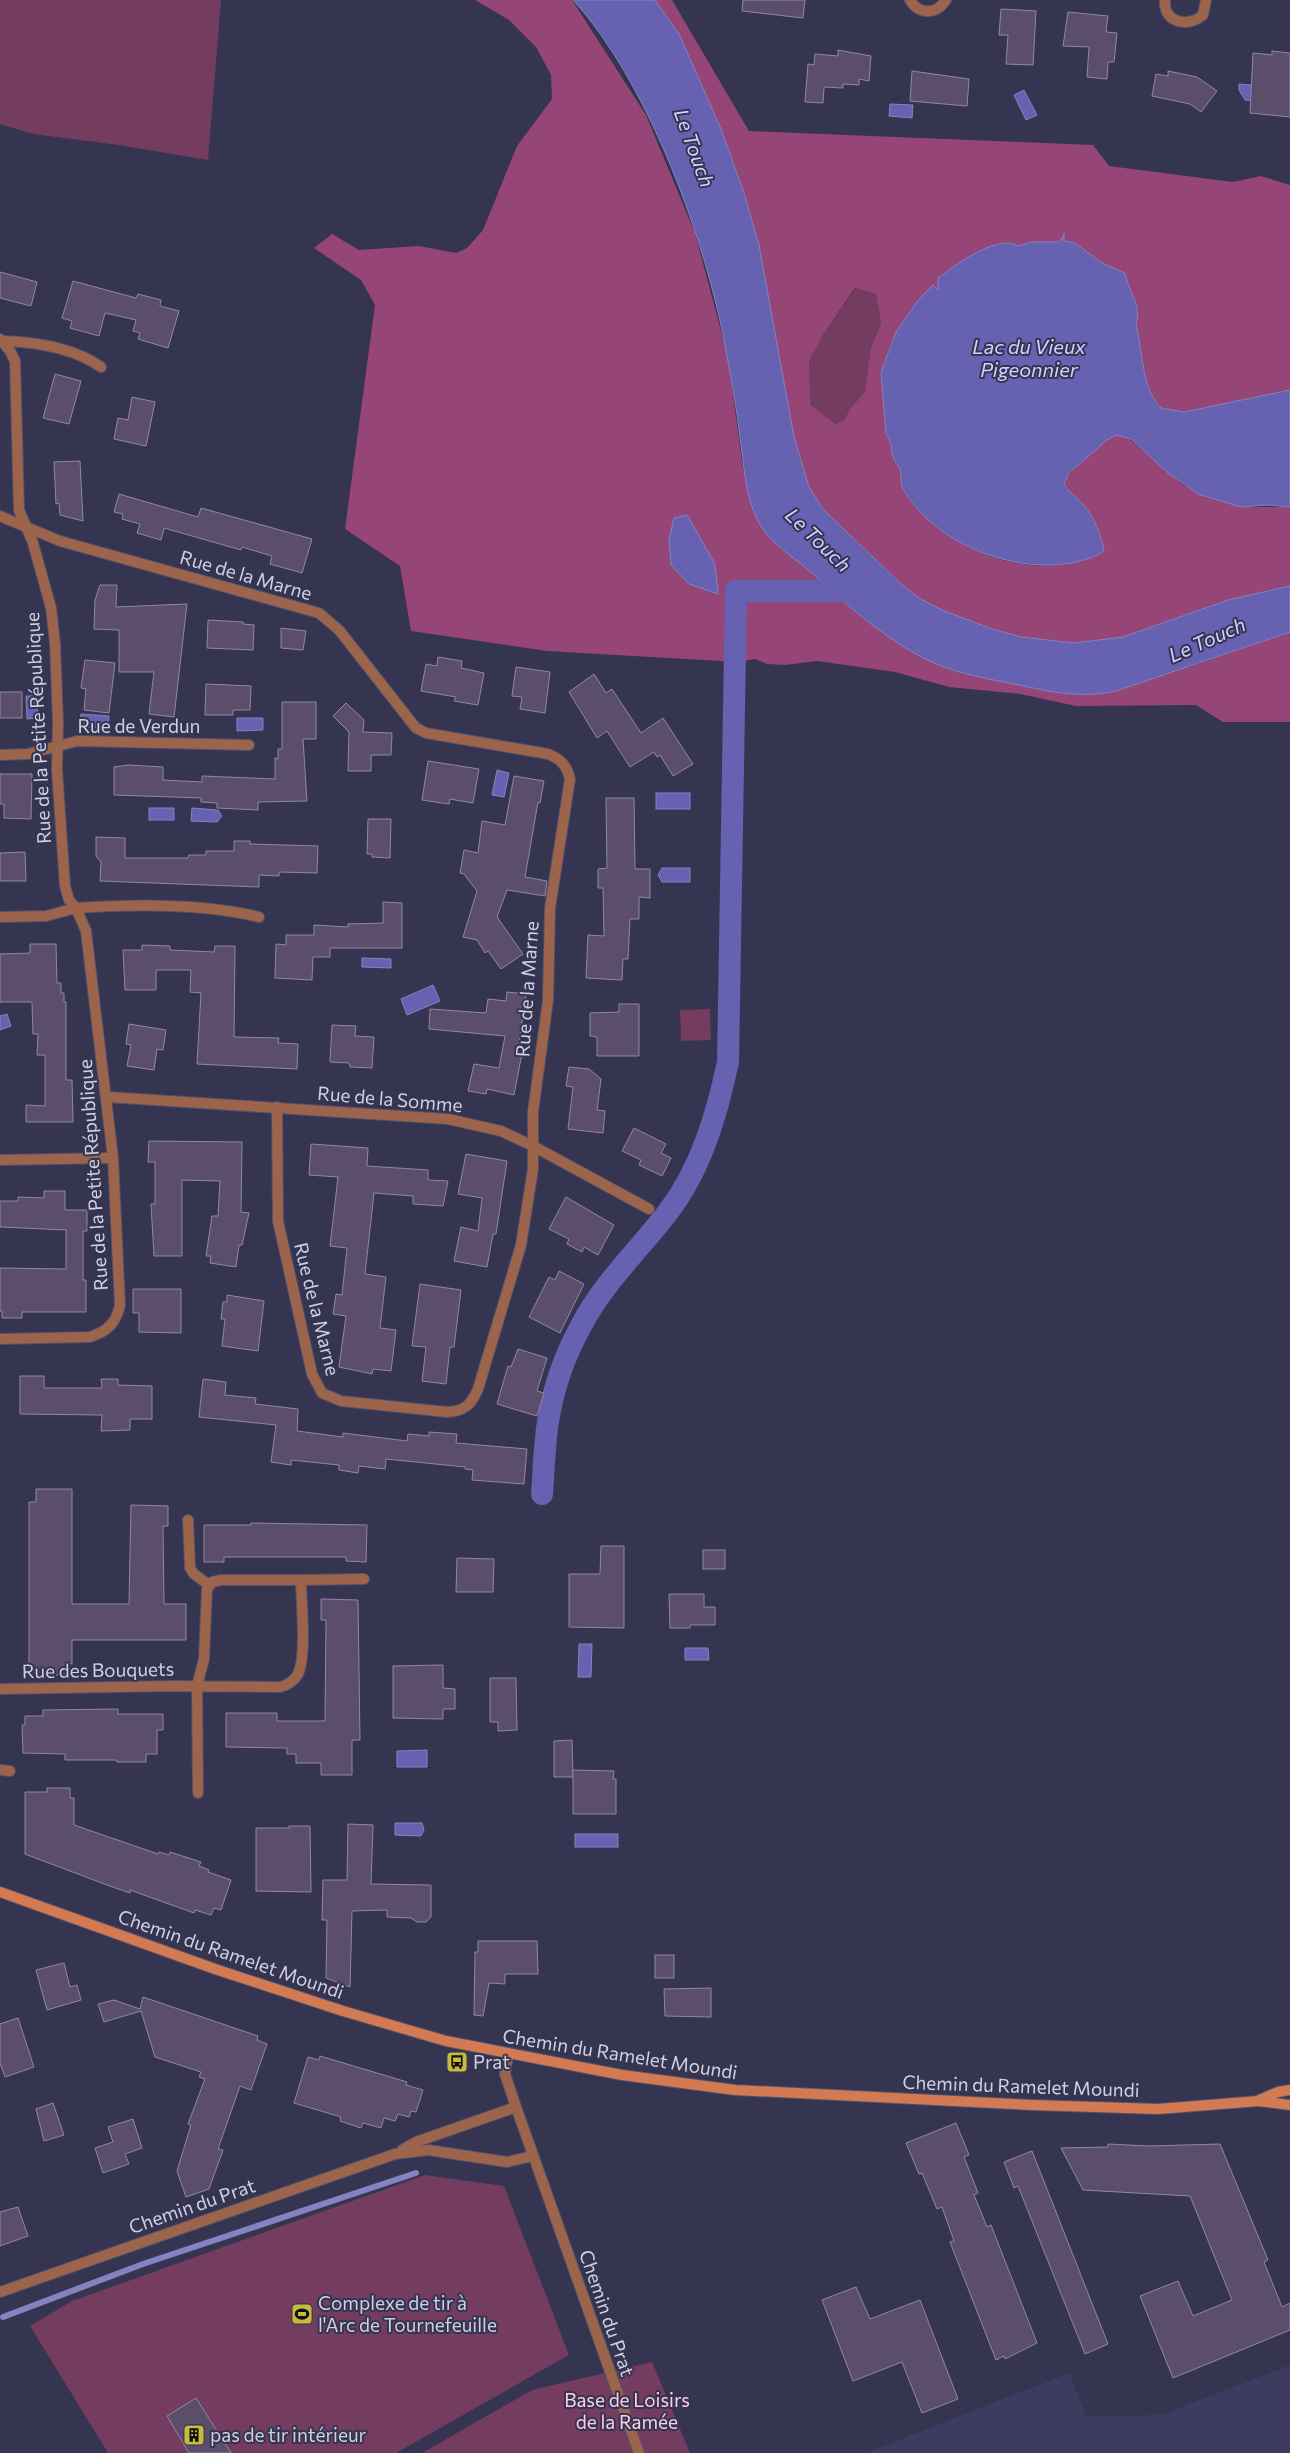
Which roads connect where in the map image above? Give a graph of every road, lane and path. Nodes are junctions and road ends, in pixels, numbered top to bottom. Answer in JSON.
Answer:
{"nodes":[{"id":1,"x":910,"y":0,"type":"edge"},
{"id":2,"x":946,"y":0,"type":"edge"},
{"id":3,"x":1165,"y":0,"type":"edge"},
{"id":4,"x":1206,"y":0,"type":"edge"},
{"id":5,"x":2,"y":340,"type":"edge"},
{"id":6,"x":101,"y":367,"type":"dead end"},
{"id":7,"x":0,"y":516,"type":"edge"},
{"id":8,"x":25,"y":526,"type":"junction"},
{"id":9,"x":249,"y":745,"type":"dead end"},
{"id":10,"x":58,"y":746,"type":"junction"},
{"id":11,"x":0,"y":755,"type":"edge"},
{"id":12,"x":76,"y":908,"type":"junction"},
{"id":13,"x":0,"y":917,"type":"edge"},
{"id":14,"x":259,"y":917,"type":"dead end"},
{"id":15,"x":107,"y":1097,"type":"junction"},
{"id":16,"x":277,"y":1107,"type":"junction"},
{"id":17,"x":533,"y":1146,"type":"junction"},
{"id":18,"x":113,"y":1158,"type":"junction"},
{"id":19,"x":0,"y":1160,"type":"edge"},
{"id":20,"x":649,"y":1209,"type":"dead end"},
{"id":21,"x":0,"y":1339,"type":"edge"},
{"id":22,"x":188,"y":1520,"type":"dead end"},
{"id":23,"x":364,"y":1579,"type":"dead end"},
{"id":24,"x":301,"y":1580,"type":"junction"},
{"id":25,"x":209,"y":1585,"type":"junction"},
{"id":26,"x":198,"y":1686,"type":"junction"},
{"id":27,"x":0,"y":1689,"type":"edge"},
{"id":28,"x":198,"y":1793,"type":"dead end"},
{"id":29,"x":0,"y":1892,"type":"edge"},
{"id":30,"x":508,"y":2055,"type":"junction"},
{"id":31,"x":1290,"y":2090,"type":"edge"},
{"id":32,"x":1259,"y":2100,"type":"junction"},
{"id":33,"x":1290,"y":2105,"type":"edge"},
{"id":34,"x":516,"y":2108,"type":"junction"},
{"id":35,"x":395,"y":2154,"type":"junction"},
{"id":36,"x":533,"y":2156,"type":"junction"},
{"id":37,"x":0,"y":2292,"type":"edge"},
{"id":38,"x":639,"y":2453,"type":"edge"}],
"edges":[{"from":1,"to":2,"type":"street"},
{"from":3,"to":4,"type":"street"},
{"from":5,"to":6,"type":"street","name":"Rue de la Petite République"},
{"from":5,"to":8,"type":"street","name":"Rue de la Petite République"},
{"from":7,"to":8,"type":"street","name":"Rue de la Marne"},
{"from":8,"to":10,"type":"street","name":"Rue de la Petite République"},
{"from":8,"to":17,"type":"street","name":"Rue de la Marne"},
{"from":9,"to":10,"type":"street","name":"Rue de Verdun"},
{"from":10,"to":11,"type":"street","name":"Rue de Verdun"},
{"from":10,"to":12,"type":"street","name":"Rue de la Petite République"},
{"from":12,"to":13,"type":"street"},
{"from":12,"to":14,"type":"street"},
{"from":12,"to":15,"type":"street","name":"Rue de la Petite République"},
{"from":15,"to":16,"type":"street","name":"Rue de la Somme"},
{"from":15,"to":18,"type":"street","name":"Rue de la Petite République"},
{"from":16,"to":17,"type":"street","name":"Rue de la Somme"},
{"from":16,"to":17,"type":"street","name":"Rue de la Marne"},
{"from":17,"to":20,"type":"street","name":"Rue de la Somme"},
{"from":18,"to":19,"type":"street"},
{"from":18,"to":21,"type":"street","name":"Rue de la Petite République"},
{"from":22,"to":25,"type":"street"},
{"from":23,"to":24,"type":"street"},
{"from":24,"to":25,"type":"street"},
{"from":24,"to":26,"type":"street","name":"Rue des Bouquets"},
{"from":25,"to":26,"type":"street","name":"Rue des Bouquets"},
{"from":26,"to":27,"type":"street","name":"Rue des Bouquets"},
{"from":26,"to":28,"type":"street","name":"Rue des Bouquets"},
{"from":29,"to":30,"type":"main road","name":"Chemin du Ramelet Moundi"},
{"from":30,"to":32,"type":"main road","name":"Chemin du Ramelet Moundi"},
{"from":30,"to":34,"type":"street","name":"Chemin du Prat"},
{"from":31,"to":32,"type":"main road","name":"Chemin du Ramelet Moundi"},
{"from":32,"to":33,"type":"main road","name":"Chemin du Ramelet Moundi"},
{"from":34,"to":35,"type":"street","name":"Chemin du Prat"},
{"from":34,"to":36,"type":"street","name":"Chemin du Prat"},
{"from":35,"to":36,"type":"street","name":"Chemin du Prat"},
{"from":35,"to":37,"type":"street","name":"Chemin du Prat"},
{"from":36,"to":38,"type":"street","name":"Chemin du Prat"}]}
